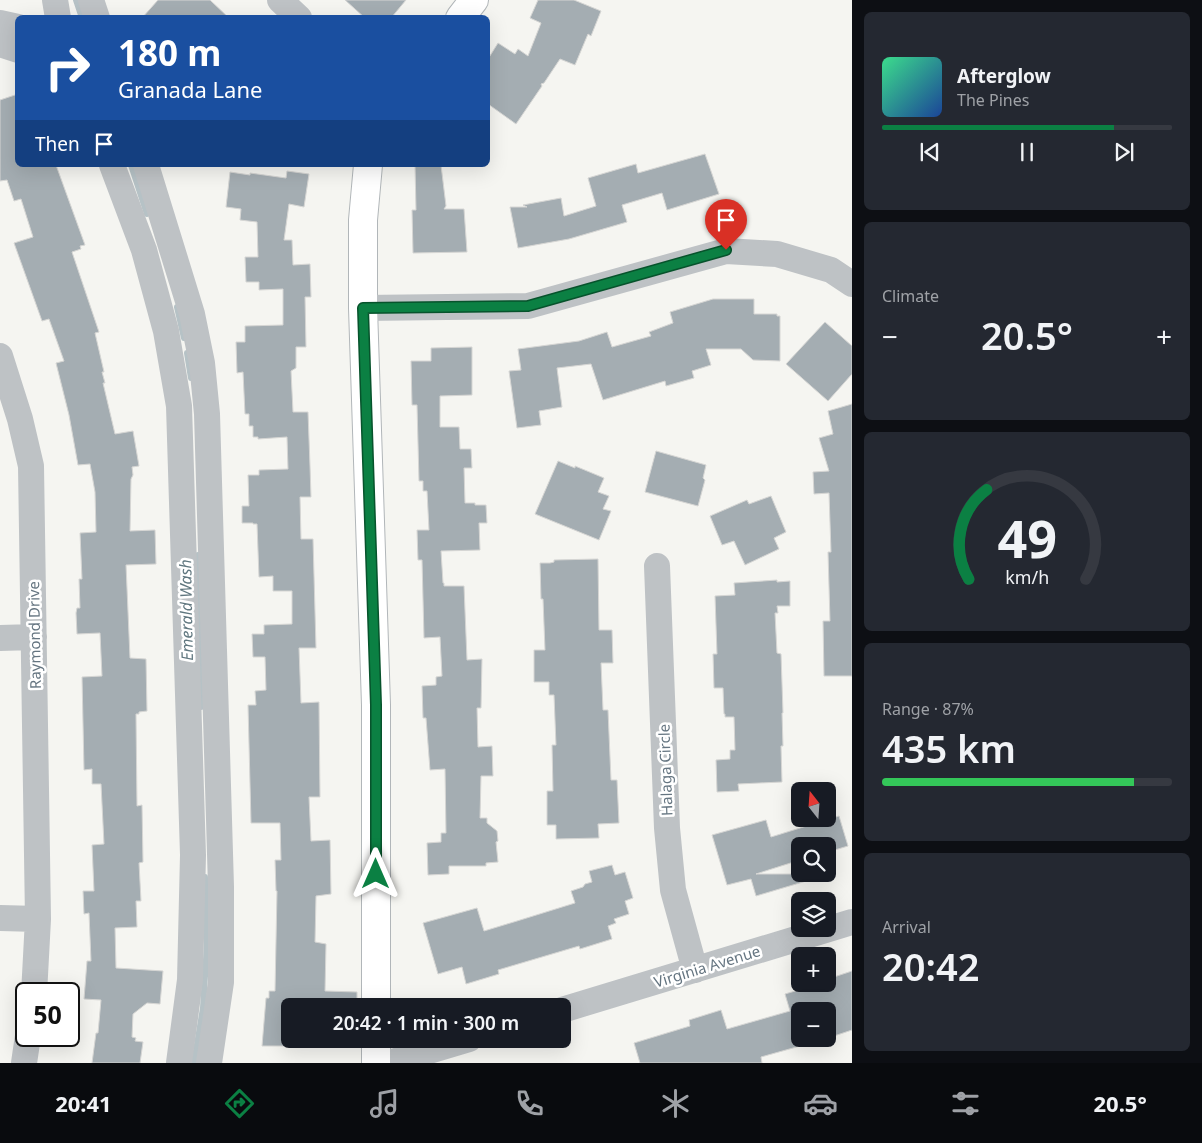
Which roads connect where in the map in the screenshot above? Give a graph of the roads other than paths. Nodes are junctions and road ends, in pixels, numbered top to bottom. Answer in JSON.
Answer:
{"nodes":[{"id":1,"x":56,"y":0,"type":"edge"},
{"id":2,"x":91,"y":0,"type":"edge"},
{"id":3,"x":280,"y":0,"type":"edge"},
{"id":4,"x":474,"y":0,"type":"edge"},
{"id":5,"x":58,"y":15,"type":"edge"},
{"id":6,"x":96,"y":15,"type":"edge"},
{"id":7,"x":296,"y":15,"type":"edge"},
{"id":8,"x":462,"y":15,"type":"edge"},
{"id":9,"x":0,"y":23,"type":"edge"},
{"id":10,"x":15,"y":26,"type":"edge"},
{"id":11,"x":0,"y":44,"type":"edge"},
{"id":12,"x":15,"y":49,"type":"edge"},
{"id":13,"x":113,"y":167,"type":"edge"},
{"id":14,"x":147,"y":167,"type":"edge"},
{"id":15,"x":368,"y":167,"type":"edge"},
{"id":16,"x":852,"y":284,"type":"edge"},
{"id":17,"x":363,"y":308,"type":"junction"},
{"id":18,"x":0,"y":356,"type":"edge"},
{"id":19,"x":657,"y":566,"type":"dead end"},
{"id":20,"x":34,"y":637,"type":"junction"},
{"id":21,"x":0,"y":638,"type":"edge"},
{"id":22,"x":0,"y":918,"type":"edge"},
{"id":23,"x":38,"y":919,"type":"junction"},
{"id":24,"x":852,"y":922,"type":"edge"},
{"id":25,"x":694,"y":970,"type":"junction"},
{"id":26,"x":35,"y":982,"type":"edge"},
{"id":27,"x":376,"y":998,"type":"edge"},
{"id":28,"x":571,"y":1007,"type":"edge"},
{"id":29,"x":26,"y":1047,"type":"edge"},
{"id":30,"x":376,"y":1048,"type":"edge"},
{"id":31,"x":438,"y":1048,"type":"edge"},
{"id":32,"x":24,"y":1063,"type":"edge"},
{"id":33,"x":178,"y":1063,"type":"edge"},
{"id":34,"x":209,"y":1063,"type":"edge"},
{"id":35,"x":376,"y":1063,"type":"edge"},
{"id":36,"x":389,"y":1063,"type":"edge"}],
"edges":[{"from":1,"to":5,"type":"street"},
{"from":2,"to":6,"type":"street"},
{"from":3,"to":7,"type":"street"},
{"from":4,"to":8,"type":"main road"},
{"from":9,"to":10,"type":"street"},
{"from":11,"to":12,"type":"street"},
{"from":13,"to":33,"type":"street"},
{"from":14,"to":34,"type":"street"},
{"from":15,"to":17,"type":"main road"},
{"from":16,"to":17,"type":"street"},
{"from":17,"to":27,"type":"main road"},
{"from":18,"to":20,"type":"street","name":"Raymond Drive"},
{"from":19,"to":25,"type":"street","name":"Halaga Circle"},
{"from":20,"to":21,"type":"street"},
{"from":20,"to":23,"type":"street","name":"Raymond Drive"},
{"from":22,"to":23,"type":"street"},
{"from":23,"to":26,"type":"street","name":"Raymond Drive"},
{"from":24,"to":25,"type":"street","name":"Virginia Avenue"},
{"from":25,"to":28,"type":"street","name":"Virginia Avenue"},
{"from":29,"to":32,"type":"street"},
{"from":30,"to":35,"type":"main road"},
{"from":31,"to":36,"type":"street"}]}
